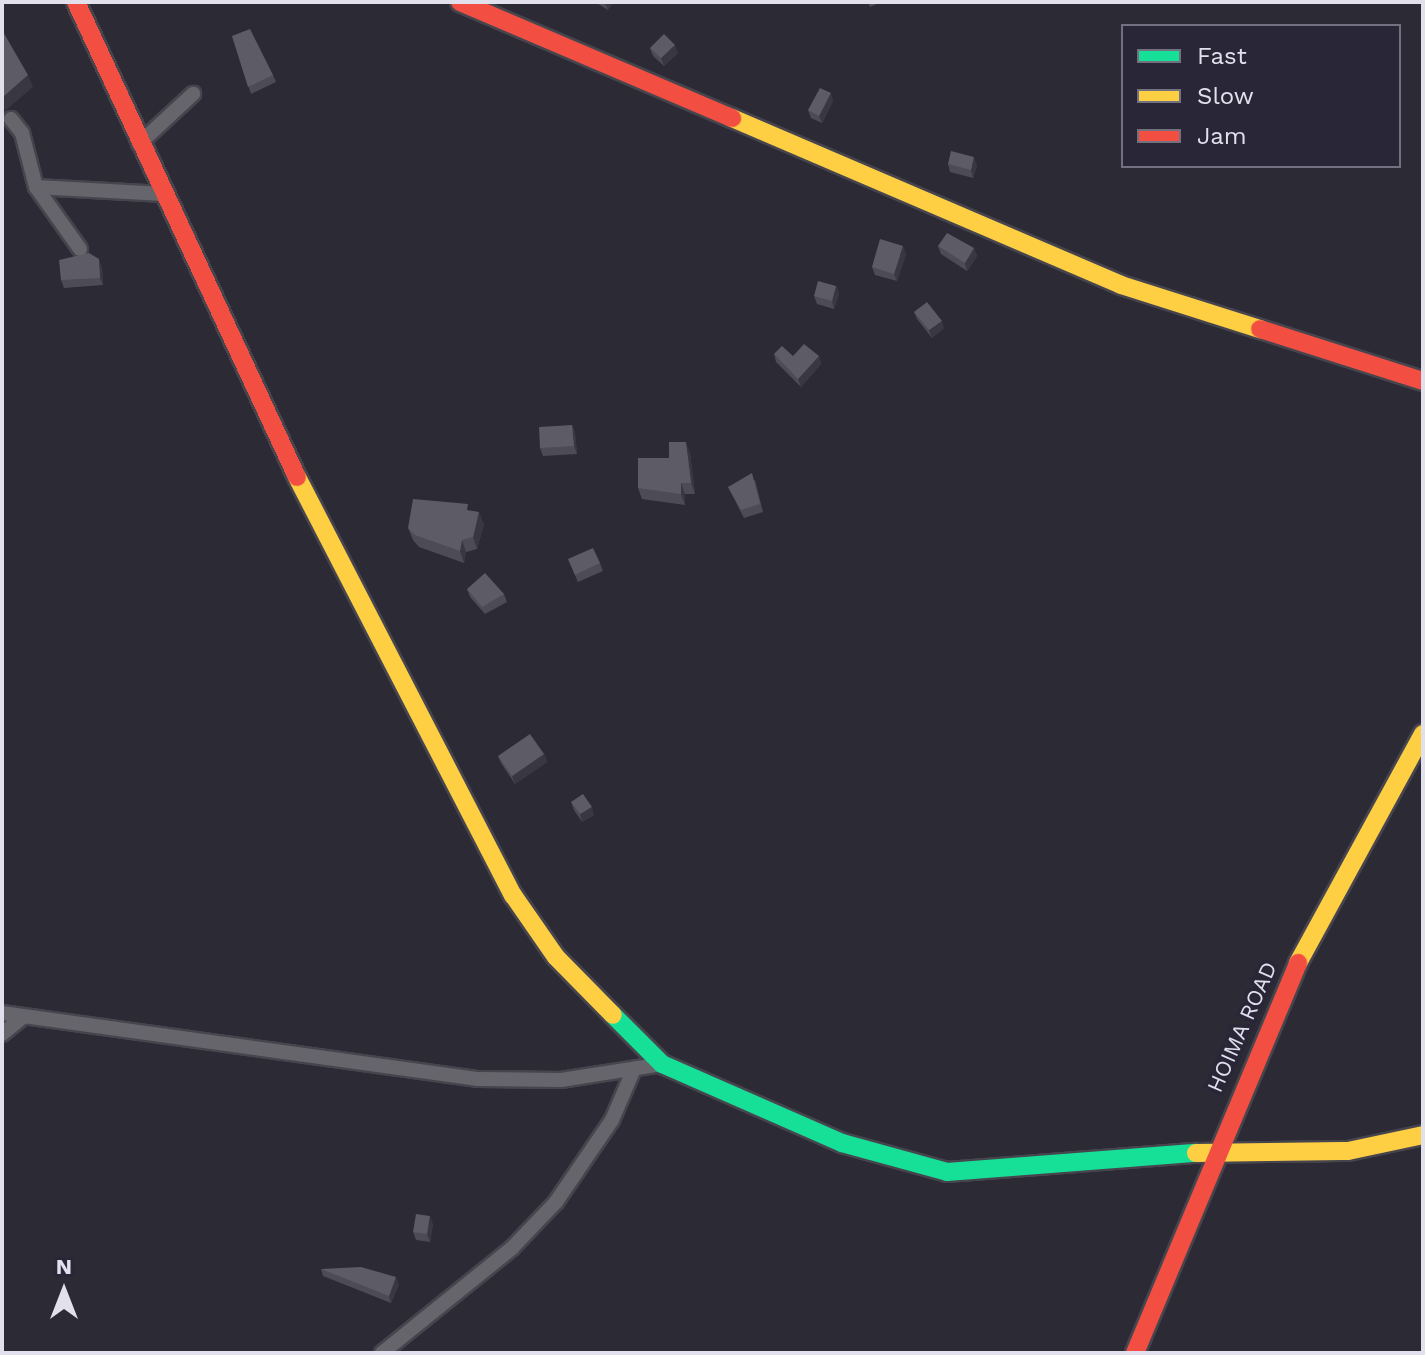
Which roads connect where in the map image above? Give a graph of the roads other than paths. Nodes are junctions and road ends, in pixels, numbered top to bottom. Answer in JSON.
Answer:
{"nodes":[{"id":1,"x":76,"y":2,"type":"edge"},
{"id":2,"x":460,"y":2,"type":"edge"},
{"id":3,"x":193,"y":94,"type":"dead end"},
{"id":4,"x":11,"y":119,"type":"dead end"},
{"id":5,"x":139,"y":144,"type":"junction"},
{"id":6,"x":36,"y":187,"type":"junction"},
{"id":7,"x":164,"y":194,"type":"junction"},
{"id":8,"x":80,"y":249,"type":"dead end"},
{"id":9,"x":1423,"y":381,"type":"edge"},
{"id":10,"x":1423,"y":734,"type":"edge"},
{"id":11,"x":2,"y":1013,"type":"edge"},
{"id":12,"x":24,"y":1016,"type":"junction"},
{"id":13,"x":2,"y":1034,"type":"edge"},
{"id":14,"x":662,"y":1064,"type":"junction"},
{"id":15,"x":634,"y":1069,"type":"junction"},
{"id":16,"x":1423,"y":1135,"type":"edge"},
{"id":17,"x":1213,"y":1152,"type":"junction"},
{"id":18,"x":382,"y":1353,"type":"edge"},
{"id":19,"x":1135,"y":1353,"type":"edge"}],
"edges":[{"from":1,"to":5,"type":"street"},
{"from":2,"to":9,"type":"street"},
{"from":3,"to":5,"type":"street"},
{"from":4,"to":6,"type":"street"},
{"from":5,"to":7,"type":"street"},
{"from":6,"to":7,"type":"street"},
{"from":6,"to":8,"type":"street"},
{"from":7,"to":14,"type":"street"},
{"from":10,"to":17,"type":"street","name":"HOIMA ROAD"},
{"from":11,"to":12,"type":"street"},
{"from":12,"to":13,"type":"street"},
{"from":12,"to":15,"type":"street"},
{"from":14,"to":15,"type":"street"},
{"from":14,"to":17,"type":"street"},
{"from":15,"to":18,"type":"street"},
{"from":16,"to":17,"type":"street"},
{"from":17,"to":19,"type":"street","name":"HOIMA ROAD"}]}
